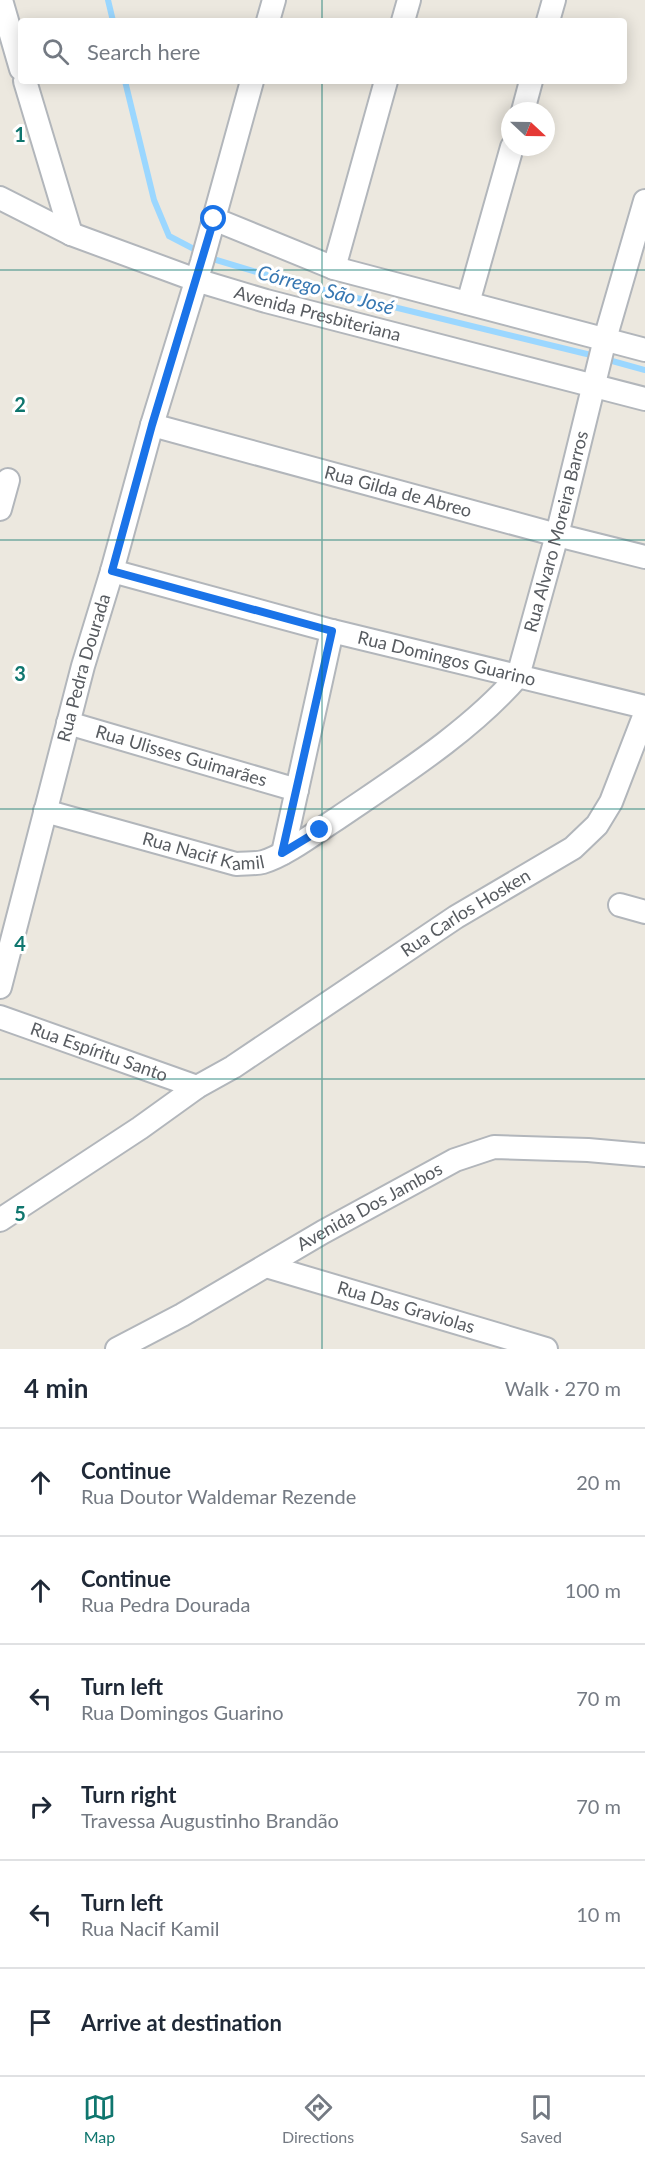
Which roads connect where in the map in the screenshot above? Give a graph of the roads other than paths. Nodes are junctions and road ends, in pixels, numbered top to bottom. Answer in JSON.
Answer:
{"nodes":[{"id":1,"x":1,"y":0,"type":"edge"},
{"id":2,"x":274,"y":0,"type":"edge"},
{"id":3,"x":409,"y":0,"type":"edge"},
{"id":4,"x":554,"y":0,"type":"edge"},
{"id":5,"x":269,"y":18,"type":"edge"},
{"id":6,"x":404,"y":18,"type":"edge"},
{"id":7,"x":549,"y":18,"type":"edge"},
{"id":8,"x":18,"y":59,"type":"edge"},
{"id":9,"x":26,"y":84,"type":"edge"},
{"id":10,"x":251,"y":84,"type":"edge"},
{"id":11,"x":385,"y":84,"type":"edge"},
{"id":12,"x":530,"y":84,"type":"edge"},
{"id":13,"x":525,"y":102,"type":"edge"},
{"id":14,"x":509,"y":156,"type":"edge"},
{"id":15,"x":0,"y":198,"type":"edge"},
{"id":16,"x":645,"y":201,"type":"edge"},
{"id":17,"x":214,"y":219,"type":"junction"},
{"id":18,"x":71,"y":234,"type":"junction"},
{"id":19,"x":201,"y":264,"type":"junction"},
{"id":20,"x":334,"y":268,"type":"junction"},
{"id":21,"x":468,"y":303,"type":"junction"},
{"id":22,"x":645,"y":350,"type":"edge"},
{"id":23,"x":599,"y":362,"type":"junction"},
{"id":24,"x":645,"y":399,"type":"edge"},
{"id":25,"x":152,"y":425,"type":"junction"},
{"id":26,"x":8,"y":480,"type":"dead end"},
{"id":27,"x":0,"y":509,"type":"edge"},
{"id":28,"x":557,"y":535,"type":"junction"},
{"id":29,"x":645,"y":556,"type":"edge"},
{"id":30,"x":112,"y":571,"type":"junction"},
{"id":31,"x":332,"y":631,"type":"junction"},
{"id":32,"x":518,"y":676,"type":"junction"},
{"id":33,"x":645,"y":707,"type":"edge"},
{"id":34,"x":645,"y":714,"type":"edge"},
{"id":35,"x":68,"y":723,"type":"junction"},
{"id":36,"x":297,"y":790,"type":"junction"},
{"id":37,"x":45,"y":811,"type":"junction"},
{"id":38,"x":282,"y":853,"type":"junction"},
{"id":39,"x":620,"y":905,"type":"dead end"},
{"id":40,"x":645,"y":912,"type":"edge"},
{"id":41,"x":0,"y":987,"type":"edge"},
{"id":42,"x":0,"y":1017,"type":"edge"},
{"id":43,"x":197,"y":1087,"type":"junction"},
{"id":44,"x":645,"y":1155,"type":"edge"},
{"id":45,"x":0,"y":1220,"type":"edge"},
{"id":46,"x":266,"y":1266,"type":"junction"},
{"id":47,"x":117,"y":1349,"type":"edge"},
{"id":48,"x":546,"y":1349,"type":"edge"}],
"edges":[{"from":1,"to":8,"type":"street"},
{"from":2,"to":5,"type":"street"},
{"from":3,"to":6,"type":"street"},
{"from":4,"to":7,"type":"street"},
{"from":9,"to":18,"type":"street"},
{"from":10,"to":17,"type":"street","name":"Rua Pedra Dourada"},
{"from":11,"to":20,"type":"street"},
{"from":12,"to":13,"type":"street"},
{"from":14,"to":21,"type":"street"},
{"from":15,"to":18,"type":"street","name":"Avenida Presbiteriana"},
{"from":16,"to":23,"type":"street","name":"Rua Alvaro Moreira Barros"},
{"from":17,"to":19,"type":"street","name":"Rua Pedra Dourada"},
{"from":17,"to":20,"type":"street"},
{"from":18,"to":19,"type":"street","name":"Avenida Presbiteriana"},
{"from":19,"to":23,"type":"street","name":"Avenida Presbiteriana"},
{"from":19,"to":25,"type":"street","name":"Rua Pedra Dourada"},
{"from":20,"to":21,"type":"street"},
{"from":21,"to":23,"type":"street"},
{"from":22,"to":23,"type":"street"},
{"from":23,"to":24,"type":"street","name":"Avenida Presbiteriana"},
{"from":23,"to":28,"type":"street","name":"Rua Alvaro Moreira Barros"},
{"from":25,"to":28,"type":"street","name":"Rua Gilda de Abreo"},
{"from":25,"to":30,"type":"street","name":"Rua Pedra Dourada"},
{"from":26,"to":27,"type":"street"},
{"from":28,"to":29,"type":"street","name":"Rua Gilda de Abreo"},
{"from":28,"to":32,"type":"street","name":"Rua Alvaro Moreira Barros"},
{"from":30,"to":31,"type":"street","name":"Rua Domingos Guarino"},
{"from":30,"to":35,"type":"street","name":"Rua Pedra Dourada"},
{"from":31,"to":32,"type":"street","name":"Rua Domingos Guarino"},
{"from":31,"to":36,"type":"street"},
{"from":32,"to":33,"type":"street","name":"Rua Domingos Guarino"},
{"from":32,"to":38,"type":"street","name":"Rua Nacif Kamil"},
{"from":34,"to":43,"type":"street","name":"Rua Carlos Hosken"},
{"from":35,"to":36,"type":"street","name":"Rua Ulisses Guimarães"},
{"from":35,"to":37,"type":"street","name":"Rua Pedra Dourada"},
{"from":36,"to":38,"type":"street"},
{"from":37,"to":38,"type":"street","name":"Rua Nacif Kamil"},
{"from":37,"to":41,"type":"street","name":"Rua Pedra Dourada"},
{"from":39,"to":40,"type":"street"},
{"from":42,"to":43,"type":"street","name":"Rua Espíritu Santo"},
{"from":43,"to":45,"type":"street","name":"Rua Carlos Hosken"},
{"from":44,"to":46,"type":"street","name":"Avenida Dos Jambos"},
{"from":46,"to":47,"type":"street","name":"Avenida Dos Jambos"},
{"from":46,"to":48,"type":"street","name":"Rua Das Graviolas"}]}
